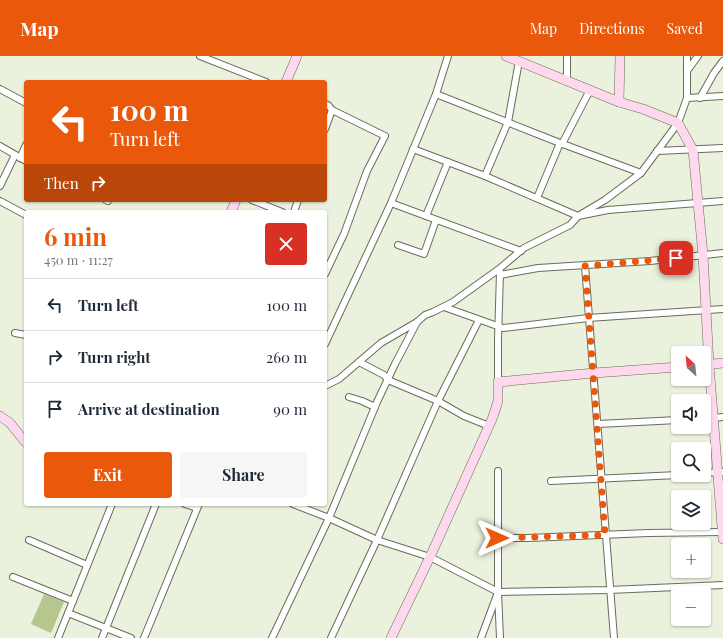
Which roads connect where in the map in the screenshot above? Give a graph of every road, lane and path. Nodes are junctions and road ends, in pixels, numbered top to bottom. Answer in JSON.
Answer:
{"nodes":[{"id":1,"x":200,"y":56,"type":"edge"},
{"id":2,"x":297,"y":56,"type":"edge"},
{"id":3,"x":448,"y":56,"type":"edge"},
{"id":4,"x":506,"y":56,"type":"edge"},
{"id":5,"x":567,"y":56,"type":"edge"},
{"id":6,"x":620,"y":56,"type":"edge"},
{"id":7,"x":687,"y":56,"type":"edge"},
{"id":8,"x":698,"y":56,"type":"edge"},
{"id":9,"x":517,"y":59,"type":"edge"},
{"id":10,"x":723,"y":61,"type":"edge"},
{"id":11,"x":687,"y":71,"type":"junction"},
{"id":12,"x":261,"y":80,"type":"edge"},
{"id":13,"x":287,"y":80,"type":"edge"},
{"id":14,"x":567,"y":80,"type":"junction"},
{"id":15,"x":0,"y":88,"type":"edge"},
{"id":16,"x":590,"y":90,"type":"junction"},
{"id":17,"x":436,"y":94,"type":"junction"},
{"id":18,"x":723,"y":96,"type":"edge"},
{"id":19,"x":687,"y":98,"type":"junction"},
{"id":20,"x":700,"y":98,"type":"junction"},
{"id":21,"x":619,"y":102,"type":"junction"},
{"id":22,"x":24,"y":103,"type":"edge"},
{"id":23,"x":327,"y":105,"type":"edge"},
{"id":24,"x":332,"y":110,"type":"junction"},
{"id":25,"x":508,"y":122,"type":"junction"},
{"id":26,"x":678,"y":123,"type":"junction"},
{"id":27,"x":327,"y":124,"type":"edge"},
{"id":28,"x":561,"y":144,"type":"junction"},
{"id":29,"x":0,"y":146,"type":"edge"},
{"id":30,"x":723,"y":148,"type":"edge"},
{"id":31,"x":413,"y":149,"type":"junction"},
{"id":32,"x":693,"y":150,"type":"junction"},
{"id":33,"x":657,"y":151,"type":"junction"},
{"id":34,"x":20,"y":158,"type":"edge"},
{"id":35,"x":448,"y":162,"type":"junction"},
{"id":36,"x":641,"y":173,"type":"junction"},
{"id":37,"x":485,"y":176,"type":"junction"},
{"id":38,"x":0,"y":186,"type":"edge"},
{"id":39,"x":537,"y":198,"type":"junction"},
{"id":40,"x":0,"y":201,"type":"edge"},
{"id":41,"x":723,"y":201,"type":"edge"},
{"id":42,"x":257,"y":202,"type":"edge"},
{"id":43,"x":391,"y":203,"type":"junction"},
{"id":44,"x":699,"y":203,"type":"junction"},
{"id":45,"x":277,"y":210,"type":"edge"},
{"id":46,"x":24,"y":214,"type":"edge"},
{"id":47,"x":426,"y":216,"type":"junction"},
{"id":48,"x":578,"y":216,"type":"junction"},
{"id":49,"x":436,"y":220,"type":"junction"},
{"id":50,"x":398,"y":246,"type":"dead end"},
{"id":51,"x":521,"y":251,"type":"junction"},
{"id":52,"x":723,"y":253,"type":"edge"},
{"id":53,"x":703,"y":255,"type":"junction"},
{"id":54,"x":585,"y":266,"type":"junction"},
{"id":55,"x":327,"y":270,"type":"edge"},
{"id":56,"x":500,"y":272,"type":"junction"},
{"id":57,"x":444,"y":307,"type":"junction"},
{"id":58,"x":723,"y":308,"type":"edge"},
{"id":59,"x":705,"y":310,"type":"junction"},
{"id":60,"x":588,"y":318,"type":"junction"},
{"id":61,"x":479,"y":320,"type":"junction"},
{"id":62,"x":417,"y":322,"type":"junction"},
{"id":63,"x":498,"y":327,"type":"junction"},
{"id":64,"x":16,"y":333,"type":"dead end"},
{"id":65,"x":24,"y":335,"type":"edge"},
{"id":66,"x":327,"y":340,"type":"edge"},
{"id":67,"x":706,"y":346,"type":"edge"},
{"id":68,"x":359,"y":362,"type":"junction"},
{"id":69,"x":723,"y":363,"type":"edge"},
{"id":70,"x":711,"y":364,"type":"edge"},
{"id":71,"x":671,"y":368,"type":"edge"},
{"id":72,"x":594,"y":373,"type":"junction"},
{"id":73,"x":388,"y":380,"type":"junction"},
{"id":74,"x":498,"y":382,"type":"junction"},
{"id":75,"x":327,"y":385,"type":"edge"},
{"id":76,"x":349,"y":397,"type":"dead end"},
{"id":77,"x":438,"y":401,"type":"junction"},
{"id":78,"x":376,"y":407,"type":"junction"},
{"id":79,"x":0,"y":416,"type":"edge"},
{"id":80,"x":723,"y":417,"type":"edge"},
{"id":81,"x":711,"y":418,"type":"edge"},
{"id":82,"x":671,"y":420,"type":"edge"},
{"id":83,"x":598,"y":424,"type":"junction"},
{"id":84,"x":489,"y":426,"type":"junction"},
{"id":85,"x":711,"y":430,"type":"edge"},
{"id":86,"x":24,"y":440,"type":"edge"},
{"id":87,"x":498,"y":471,"type":"dead end"},
{"id":88,"x":721,"y":472,"type":"edge"},
{"id":89,"x":711,"y":473,"type":"edge"},
{"id":90,"x":671,"y":475,"type":"edge"},
{"id":91,"x":602,"y":479,"type":"junction"},
{"id":92,"x":551,"y":481,"type":"dead end"},
{"id":93,"x":111,"y":506,"type":"edge"},
{"id":94,"x":155,"y":506,"type":"edge"},
{"id":95,"x":198,"y":506,"type":"edge"},
{"id":96,"x":298,"y":506,"type":"edge"},
{"id":97,"x":328,"y":518,"type":"junction"},
{"id":98,"x":605,"y":535,"type":"junction"},
{"id":99,"x":723,"y":536,"type":"edge"},
{"id":100,"x":497,"y":538,"type":"junction"},
{"id":101,"x":29,"y":540,"type":"dead end"},
{"id":102,"x":377,"y":540,"type":"junction"},
{"id":103,"x":430,"y":557,"type":"junction"},
{"id":104,"x":87,"y":565,"type":"junction"},
{"id":105,"x":13,"y":577,"type":"dead end"},
{"id":106,"x":723,"y":585,"type":"edge"},
{"id":107,"x":609,"y":590,"type":"junction"},
{"id":108,"x":498,"y":592,"type":"junction"},
{"id":109,"x":73,"y":601,"type":"junction"},
{"id":110,"x":68,"y":613,"type":"junction"},
{"id":111,"x":106,"y":628,"type":"junction"},
{"id":112,"x":58,"y":638,"type":"edge"},
{"id":113,"x":102,"y":638,"type":"edge"},
{"id":114,"x":131,"y":638,"type":"edge"},
{"id":115,"x":144,"y":638,"type":"edge"},
{"id":116,"x":272,"y":638,"type":"edge"},
{"id":117,"x":331,"y":638,"type":"edge"},
{"id":118,"x":391,"y":638,"type":"edge"},
{"id":119,"x":481,"y":638,"type":"edge"},
{"id":120,"x":500,"y":638,"type":"edge"},
{"id":121,"x":614,"y":638,"type":"edge"}],
"edges":[{"from":1,"to":12,"type":"street"},
{"from":2,"to":13,"type":"street"},
{"from":3,"to":17,"type":"street"},
{"from":4,"to":9,"type":"street"},
{"from":5,"to":14,"type":"street"},
{"from":6,"to":21,"type":"street"},
{"from":7,"to":11,"type":"street"},
{"from":8,"to":11,"type":"street"},
{"from":9,"to":14,"type":"street"},
{"from":9,"to":25,"type":"street"},
{"from":10,"to":20,"type":"street"},
{"from":11,"to":19,"type":"street"},
{"from":14,"to":16,"type":"street"},
{"from":15,"to":22,"type":"street"},
{"from":16,"to":21,"type":"street"},
{"from":16,"to":28,"type":"street"},
{"from":17,"to":25,"type":"street"},
{"from":17,"to":31,"type":"street"},
{"from":18,"to":20,"type":"street"},
{"from":19,"to":20,"type":"street"},
{"from":19,"to":26,"type":"street"},
{"from":21,"to":26,"type":"street"},
{"from":23,"to":24,"type":"street"},
{"from":24,"to":27,"type":"street"},
{"from":24,"to":55,"type":"street"},
{"from":25,"to":28,"type":"street"},
{"from":25,"to":37,"type":"street"},
{"from":26,"to":32,"type":"street"},
{"from":26,"to":33,"type":"street"},
{"from":28,"to":36,"type":"street"},
{"from":28,"to":39,"type":"street"},
{"from":29,"to":34,"type":"street"},
{"from":30,"to":32,"type":"street"},
{"from":31,"to":35,"type":"street"},
{"from":31,"to":43,"type":"street"},
{"from":32,"to":33,"type":"street"},
{"from":32,"to":44,"type":"street"},
{"from":33,"to":36,"type":"street"},
{"from":34,"to":38,"type":"street"},
{"from":35,"to":37,"type":"street"},
{"from":35,"to":47,"type":"street"},
{"from":36,"to":48,"type":"street"},
{"from":37,"to":39,"type":"street"},
{"from":39,"to":48,"type":"street"},
{"from":40,"to":46,"type":"street"},
{"from":41,"to":44,"type":"street"},
{"from":42,"to":45,"type":"street"},
{"from":43,"to":47,"type":"street"},
{"from":43,"to":66,"type":"street"},
{"from":44,"to":48,"type":"street"},
{"from":44,"to":53,"type":"street"},
{"from":47,"to":49,"type":"street"},
{"from":48,"to":51,"type":"street"},
{"from":49,"to":50,"type":"street"},
{"from":49,"to":51,"type":"street"},
{"from":51,"to":56,"type":"street"},
{"from":52,"to":53,"type":"street"},
{"from":53,"to":54,"type":"street"},
{"from":53,"to":59,"type":"street"},
{"from":54,"to":56,"type":"street"},
{"from":54,"to":60,"type":"street"},
{"from":56,"to":57,"type":"street"},
{"from":56,"to":63,"type":"street"},
{"from":57,"to":61,"type":"street"},
{"from":57,"to":62,"type":"street"},
{"from":58,"to":59,"type":"street"},
{"from":59,"to":60,"type":"street"},
{"from":59,"to":67,"type":"street"},
{"from":60,"to":63,"type":"street"},
{"from":60,"to":72,"type":"street"},
{"from":61,"to":63,"type":"street"},
{"from":61,"to":77,"type":"street"},
{"from":62,"to":68,"type":"street"},
{"from":62,"to":73,"type":"street"},
{"from":63,"to":74,"type":"street"},
{"from":64,"to":65,"type":"street"},
{"from":68,"to":73,"type":"street"},
{"from":68,"to":75,"type":"street"},
{"from":69,"to":70,"type":"street"},
{"from":71,"to":72,"type":"street"},
{"from":72,"to":74,"type":"street"},
{"from":72,"to":83,"type":"street"},
{"from":73,"to":77,"type":"street"},
{"from":73,"to":78,"type":"street"},
{"from":74,"to":84,"type":"street"},
{"from":76,"to":78,"type":"street"},
{"from":77,"to":84,"type":"street"},
{"from":77,"to":102,"type":"street"},
{"from":78,"to":97,"type":"street"},
{"from":79,"to":86,"type":"street"},
{"from":80,"to":81,"type":"street"},
{"from":82,"to":83,"type":"street"},
{"from":83,"to":91,"type":"street"},
{"from":84,"to":103,"type":"street"},
{"from":85,"to":88,"type":"street"},
{"from":87,"to":100,"type":"street"},
{"from":88,"to":89,"type":"street"},
{"from":88,"to":99,"type":"street"},
{"from":90,"to":91,"type":"street"},
{"from":91,"to":92,"type":"street"},
{"from":91,"to":98,"type":"street"},
{"from":93,"to":104,"type":"street"},
{"from":94,"to":111,"type":"street"},
{"from":95,"to":115,"type":"street"},
{"from":96,"to":97,"type":"street"},
{"from":97,"to":102,"type":"street"},
{"from":97,"to":116,"type":"street"},
{"from":98,"to":99,"type":"street"},
{"from":98,"to":100,"type":"street"},
{"from":98,"to":107,"type":"street"},
{"from":100,"to":108,"type":"street"},
{"from":101,"to":104,"type":"street"},
{"from":102,"to":103,"type":"street"},
{"from":102,"to":117,"type":"street"},
{"from":103,"to":108,"type":"street"},
{"from":103,"to":118,"type":"street"},
{"from":104,"to":109,"type":"street"},
{"from":105,"to":109,"type":"street"},
{"from":106,"to":107,"type":"street"},
{"from":107,"to":108,"type":"street"},
{"from":107,"to":121,"type":"street"},
{"from":108,"to":119,"type":"street"},
{"from":108,"to":120,"type":"street"},
{"from":109,"to":110,"type":"street"},
{"from":110,"to":111,"type":"street"},
{"from":110,"to":112,"type":"street"},
{"from":111,"to":113,"type":"street"},
{"from":111,"to":114,"type":"street"}]}
